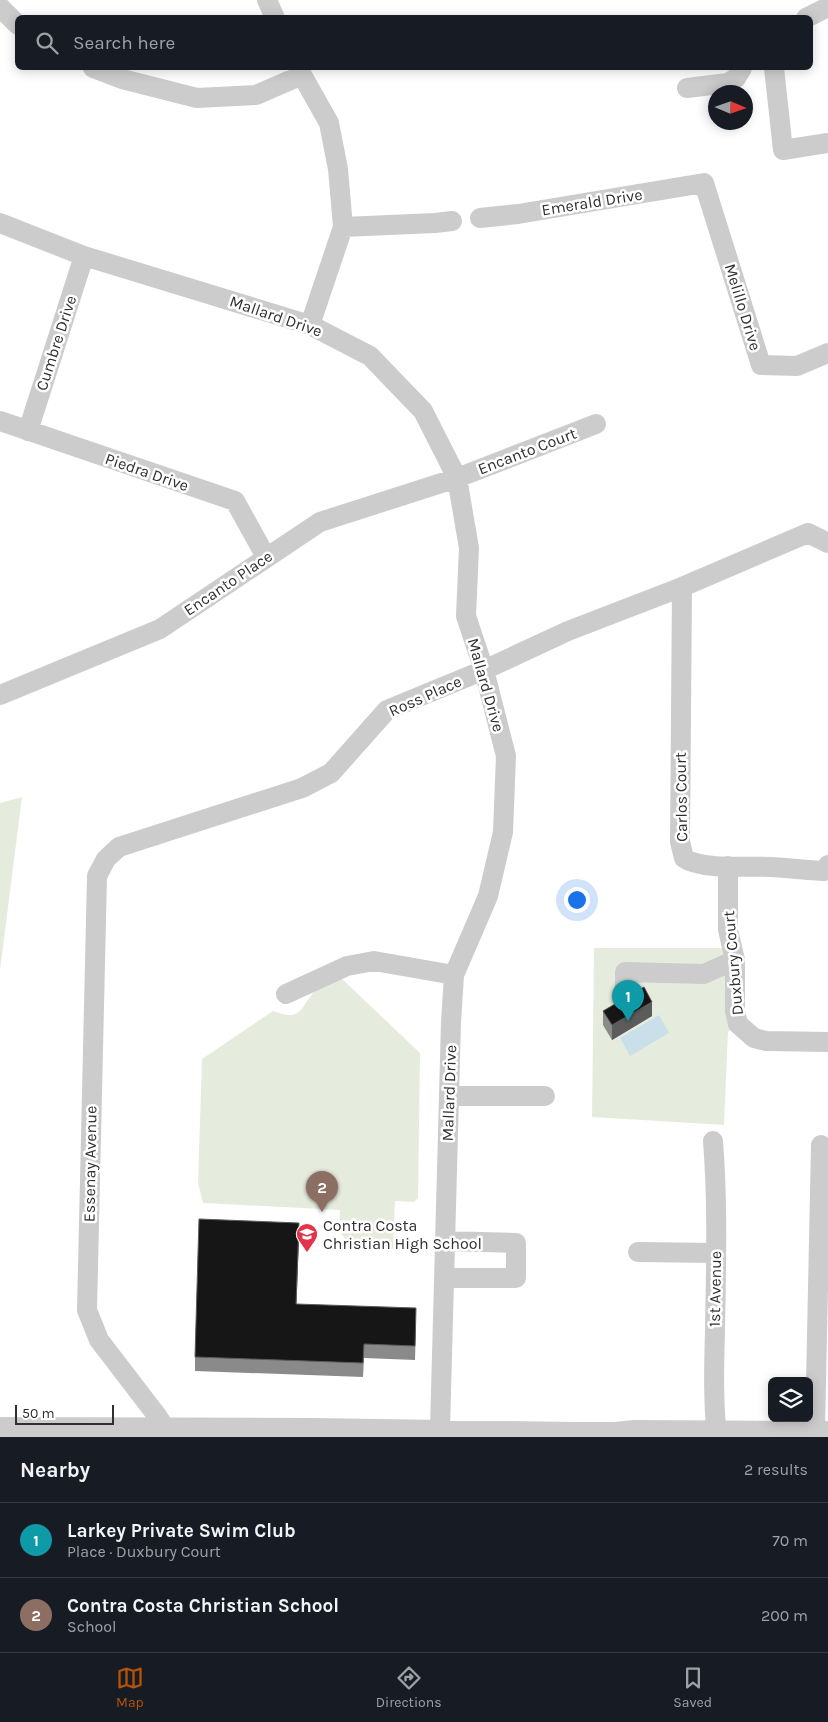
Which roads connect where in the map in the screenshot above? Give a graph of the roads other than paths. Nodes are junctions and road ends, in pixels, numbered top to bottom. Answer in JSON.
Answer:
{"nodes":[{"id":1,"x":267,"y":0,"type":"edge"},
{"id":2,"x":0,"y":7,"type":"edge"},
{"id":3,"x":828,"y":7,"type":"edge"},
{"id":4,"x":274,"y":15,"type":"edge"},
{"id":5,"x":812,"y":15,"type":"edge"},
{"id":6,"x":15,"y":22,"type":"edge"},
{"id":7,"x":98,"y":70,"type":"edge"},
{"id":8,"x":741,"y":70,"type":"edge"},
{"id":9,"x":774,"y":70,"type":"edge"},
{"id":10,"x":300,"y":71,"type":"edge"},
{"id":11,"x":687,"y":88,"type":"dead end"},
{"id":12,"x":828,"y":142,"type":"edge"},
{"id":13,"x":704,"y":183,"type":"joint"},
{"id":14,"x":480,"y":218,"type":"dead end"},
{"id":15,"x":452,"y":221,"type":"dead end"},
{"id":16,"x":0,"y":223,"type":"edge"},
{"id":17,"x":344,"y":227,"type":"junction"},
{"id":18,"x":84,"y":256,"type":"junction"},
{"id":19,"x":310,"y":325,"type":"junction"},
{"id":20,"x":828,"y":353,"type":"edge"},
{"id":21,"x":0,"y":421,"type":"edge"},
{"id":22,"x":596,"y":424,"type":"dead end"},
{"id":23,"x":28,"y":431,"type":"junction"},
{"id":24,"x":457,"y":478,"type":"junction"},
{"id":25,"x":828,"y":543,"type":"edge"},
{"id":26,"x":266,"y":557,"type":"junction"},
{"id":27,"x":682,"y":587,"type":"junction"},
{"id":28,"x":484,"y":670,"type":"junction"},
{"id":29,"x":0,"y":695,"type":"edge"},
{"id":30,"x":828,"y":865,"type":"edge"},
{"id":31,"x":728,"y":866,"type":"junction"},
{"id":32,"x":97,"y":876,"type":"joint"},
{"id":33,"x":735,"y":960,"type":"junction"},
{"id":34,"x":454,"y":975,"type":"junction"},
{"id":35,"x":286,"y":994,"type":"dead end"},
{"id":36,"x":625,"y":996,"type":"edge"},
{"id":37,"x":828,"y":1042,"type":"edge"},
{"id":38,"x":449,"y":1096,"type":"junction"},
{"id":39,"x":546,"y":1096,"type":"dead end"},
{"id":40,"x":713,"y":1141,"type":"dead end"},
{"id":41,"x":822,"y":1145,"type":"dead end"},
{"id":42,"x":445,"y":1241,"type":"junction"},
{"id":43,"x":638,"y":1252,"type":"dead end"},
{"id":44,"x":716,"y":1253,"type":"junction"},
{"id":45,"x":444,"y":1278,"type":"junction"},
{"id":46,"x":0,"y":1427,"type":"edge"},
{"id":47,"x":165,"y":1428,"type":"junction"},
{"id":48,"x":440,"y":1429,"type":"junction"},
{"id":49,"x":822,"y":1431,"type":"edge"},
{"id":50,"x":214,"y":1432,"type":"edge"},
{"id":51,"x":716,"y":1433,"type":"edge"},
{"id":52,"x":554,"y":1434,"type":"edge"}],
"edges":[{"from":1,"to":4,"type":"street"},
{"from":2,"to":6,"type":"street"},
{"from":3,"to":5,"type":"street"},
{"from":7,"to":10,"type":"street"},
{"from":8,"to":11,"type":"street"},
{"from":9,"to":12,"type":"street"},
{"from":10,"to":17,"type":"street"},
{"from":13,"to":14,"type":"street","name":"Emerald Drive"},
{"from":13,"to":20,"type":"street","name":"Melillo Drive"},
{"from":15,"to":17,"type":"street"},
{"from":16,"to":18,"type":"street","name":"Mallard Drive"},
{"from":17,"to":19,"type":"street"},
{"from":18,"to":19,"type":"street","name":"Mallard Drive"},
{"from":18,"to":23,"type":"street","name":"Cumbre Drive"},
{"from":19,"to":24,"type":"street","name":"Mallard Drive"},
{"from":21,"to":23,"type":"street","name":"Piedra Drive"},
{"from":22,"to":24,"type":"street","name":"Encanto Court"},
{"from":23,"to":26,"type":"street","name":"Piedra Drive"},
{"from":24,"to":26,"type":"street","name":"Encanto Place"},
{"from":24,"to":28,"type":"street","name":"Mallard Drive"},
{"from":25,"to":27,"type":"street","name":"Ross Place"},
{"from":26,"to":29,"type":"street","name":"Encanto Place"},
{"from":27,"to":28,"type":"street","name":"Ross Place"},
{"from":27,"to":31,"type":"street","name":"Carlos Court"},
{"from":28,"to":32,"type":"street","name":"Ross Place"},
{"from":28,"to":34,"type":"street","name":"Mallard Drive"},
{"from":30,"to":31,"type":"street","name":"Carlos Court"},
{"from":31,"to":33,"type":"street","name":"Duxbury Court"},
{"from":32,"to":47,"type":"street","name":"Essenay Avenue"},
{"from":33,"to":36,"type":"street"},
{"from":33,"to":37,"type":"street","name":"Duxbury Court"},
{"from":34,"to":35,"type":"street"},
{"from":34,"to":38,"type":"street","name":"Mallard Drive"},
{"from":38,"to":39,"type":"street"},
{"from":38,"to":42,"type":"street","name":"Mallard Drive"},
{"from":40,"to":44,"type":"street","name":"1st Avenue"},
{"from":41,"to":49,"type":"street"},
{"from":42,"to":45,"type":"street","name":"Mallard Drive"},
{"from":42,"to":45,"type":"street"},
{"from":43,"to":44,"type":"street"},
{"from":44,"to":51,"type":"street","name":"1st Avenue"},
{"from":45,"to":48,"type":"street","name":"Mallard Drive"},
{"from":46,"to":47,"type":"street"},
{"from":47,"to":50,"type":"street"},
{"from":48,"to":50,"type":"street"},
{"from":48,"to":52,"type":"street"},
{"from":49,"to":51,"type":"street"},
{"from":51,"to":52,"type":"street"}]}
